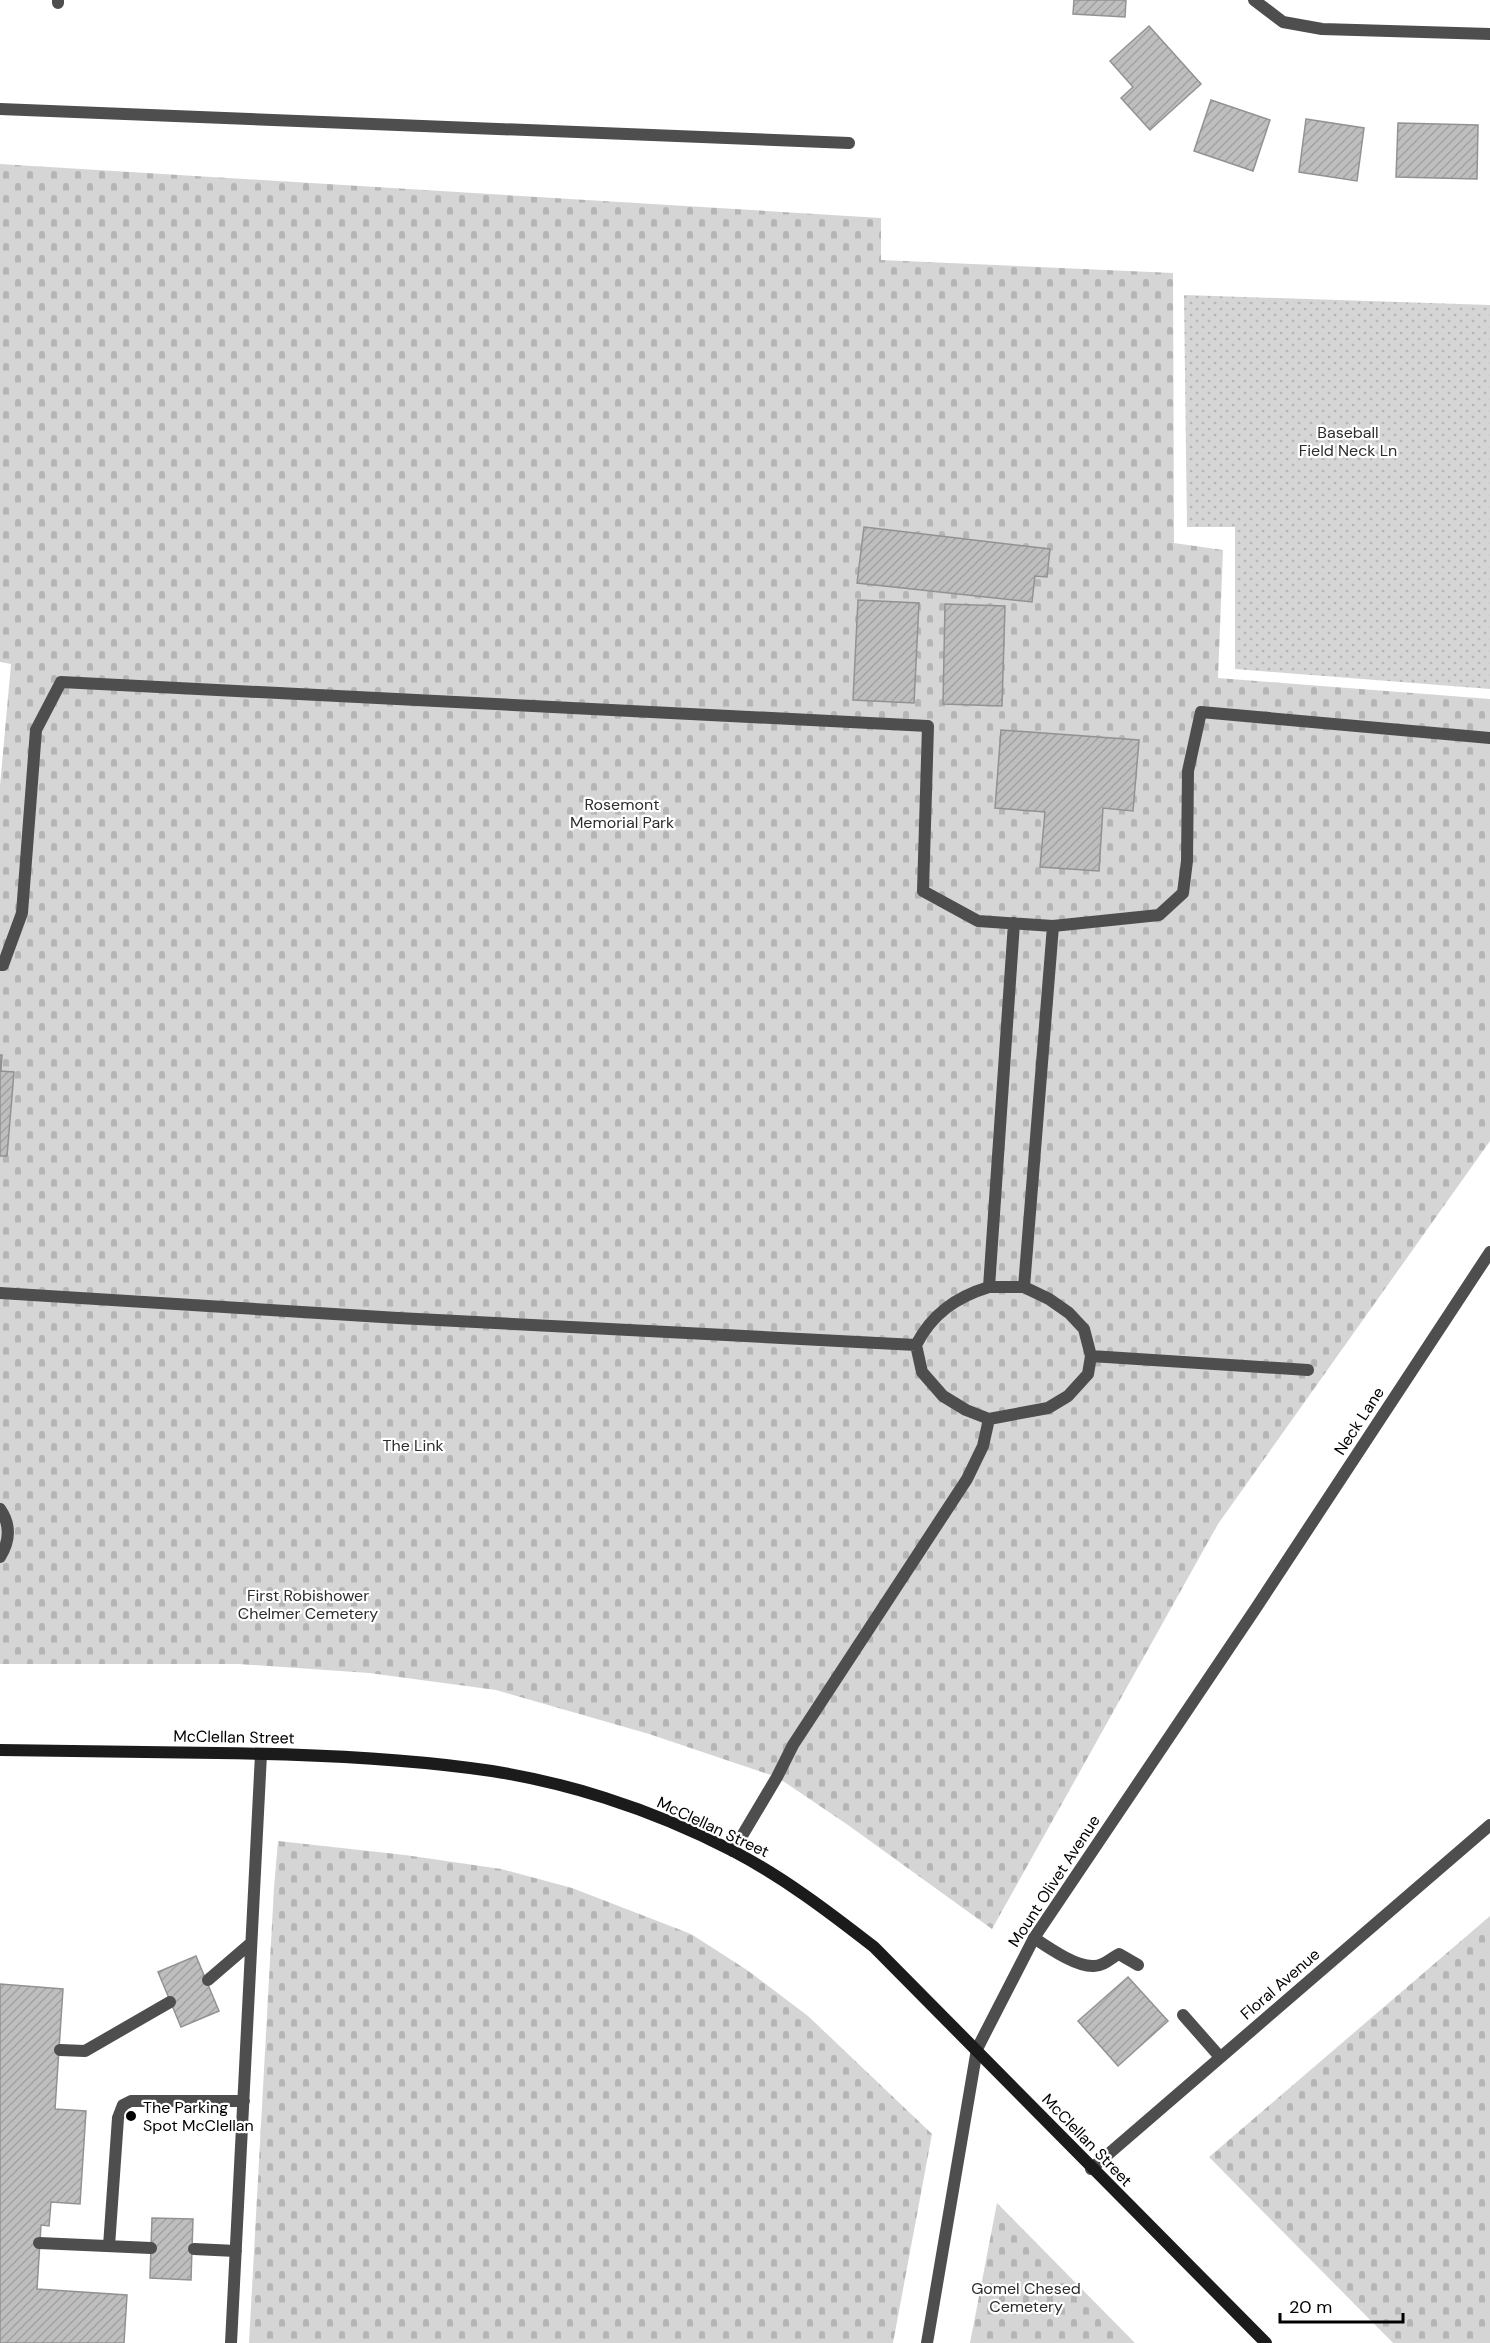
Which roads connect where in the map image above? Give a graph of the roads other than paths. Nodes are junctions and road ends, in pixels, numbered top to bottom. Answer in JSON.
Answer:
{"nodes":[{"id":1,"x":1254,"y":0,"type":"edge"},
{"id":2,"x":1490,"y":34,"type":"edge"},
{"id":3,"x":0,"y":109,"type":"edge"},
{"id":4,"x":849,"y":143,"type":"dead end"},
{"id":5,"x":1490,"y":738,"type":"edge"},
{"id":6,"x":1014,"y":923,"type":"junction"},
{"id":7,"x":1053,"y":926,"type":"junction"},
{"id":8,"x":0,"y":965,"type":"edge"},
{"id":9,"x":1490,"y":1252,"type":"edge"},
{"id":10,"x":988,"y":1287,"type":"junction"},
{"id":11,"x":1024,"y":1287,"type":"junction"},
{"id":12,"x":0,"y":1293,"type":"edge"},
{"id":13,"x":916,"y":1345,"type":"junction"},
{"id":14,"x":1091,"y":1356,"type":"junction"},
{"id":15,"x":1308,"y":1370,"type":"dead end"},
{"id":16,"x":989,"y":1419,"type":"junction"},
{"id":17,"x":0,"y":1509,"type":"edge"},
{"id":18,"x":0,"y":1557,"type":"edge"},
{"id":19,"x":1256,"y":1608,"type":"joint"},
{"id":20,"x":0,"y":1750,"type":"edge"},
{"id":21,"x":261,"y":1754,"type":"junction"},
{"id":22,"x":1490,"y":1825,"type":"edge"},
{"id":23,"x":733,"y":1851,"type":"junction"},
{"id":24,"x":1034,"y":1938,"type":"junction"},
{"id":25,"x":251,"y":1943,"type":"junction"},
{"id":26,"x":1138,"y":1965,"type":"dead end"},
{"id":27,"x":208,"y":1980,"type":"dead end"},
{"id":28,"x":170,"y":2002,"type":"dead end"},
{"id":29,"x":1182,"y":2015,"type":"dead end"},
{"id":30,"x":976,"y":2049,"type":"junction"},
{"id":31,"x":60,"y":2050,"type":"dead end"},
{"id":32,"x":1220,"y":2057,"type":"junction"},
{"id":33,"x":244,"y":2101,"type":"junction"},
{"id":34,"x":1091,"y":2169,"type":"junction"},
{"id":35,"x":39,"y":2243,"type":"dead end"},
{"id":36,"x":109,"y":2246,"type":"junction"},
{"id":37,"x":151,"y":2248,"type":"dead end"},
{"id":38,"x":194,"y":2249,"type":"dead end"},
{"id":39,"x":236,"y":2251,"type":"junction"},
{"id":40,"x":231,"y":2343,"type":"edge"},
{"id":41,"x":927,"y":2343,"type":"edge"},
{"id":42,"x":1266,"y":2343,"type":"edge"}],
"edges":[{"from":1,"to":2,"type":"street"},
{"from":3,"to":4,"type":"street"},
{"from":5,"to":7,"type":"street"},
{"from":6,"to":7,"type":"street"},
{"from":6,"to":8,"type":"street"},
{"from":6,"to":10,"type":"street"},
{"from":7,"to":11,"type":"street"},
{"from":9,"to":19,"type":"street","name":"Neck Lane"},
{"from":10,"to":11,"type":"street"},
{"from":10,"to":13,"type":"street"},
{"from":11,"to":14,"type":"street"},
{"from":12,"to":13,"type":"street"},
{"from":13,"to":16,"type":"street"},
{"from":14,"to":15,"type":"street"},
{"from":14,"to":16,"type":"street"},
{"from":16,"to":23,"type":"street"},
{"from":17,"to":18,"type":"street"},
{"from":19,"to":24,"type":"street","name":"Mount Olivet Avenue"},
{"from":20,"to":21,"type":"main road","name":"McClellan Street"},
{"from":21,"to":23,"type":"main road","name":"McClellan Street"},
{"from":21,"to":25,"type":"street"},
{"from":22,"to":32,"type":"street","name":"Floral Avenue"},
{"from":23,"to":30,"type":"main road","name":"McClellan Street"},
{"from":24,"to":26,"type":"street"},
{"from":24,"to":30,"type":"street","name":"Mount Olivet Avenue"},
{"from":25,"to":27,"type":"street"},
{"from":25,"to":33,"type":"street"},
{"from":28,"to":31,"type":"street"},
{"from":29,"to":32,"type":"street"},
{"from":30,"to":34,"type":"main road","name":"McClellan Street"},
{"from":30,"to":41,"type":"street","name":"Mount Olivet Avenue"},
{"from":32,"to":34,"type":"street","name":"Floral Avenue"},
{"from":33,"to":36,"type":"street"},
{"from":33,"to":39,"type":"street"},
{"from":34,"to":42,"type":"main road","name":"McClellan Street"},
{"from":35,"to":36,"type":"street"},
{"from":36,"to":37,"type":"street"},
{"from":38,"to":39,"type":"street"},
{"from":39,"to":40,"type":"street"}]}
